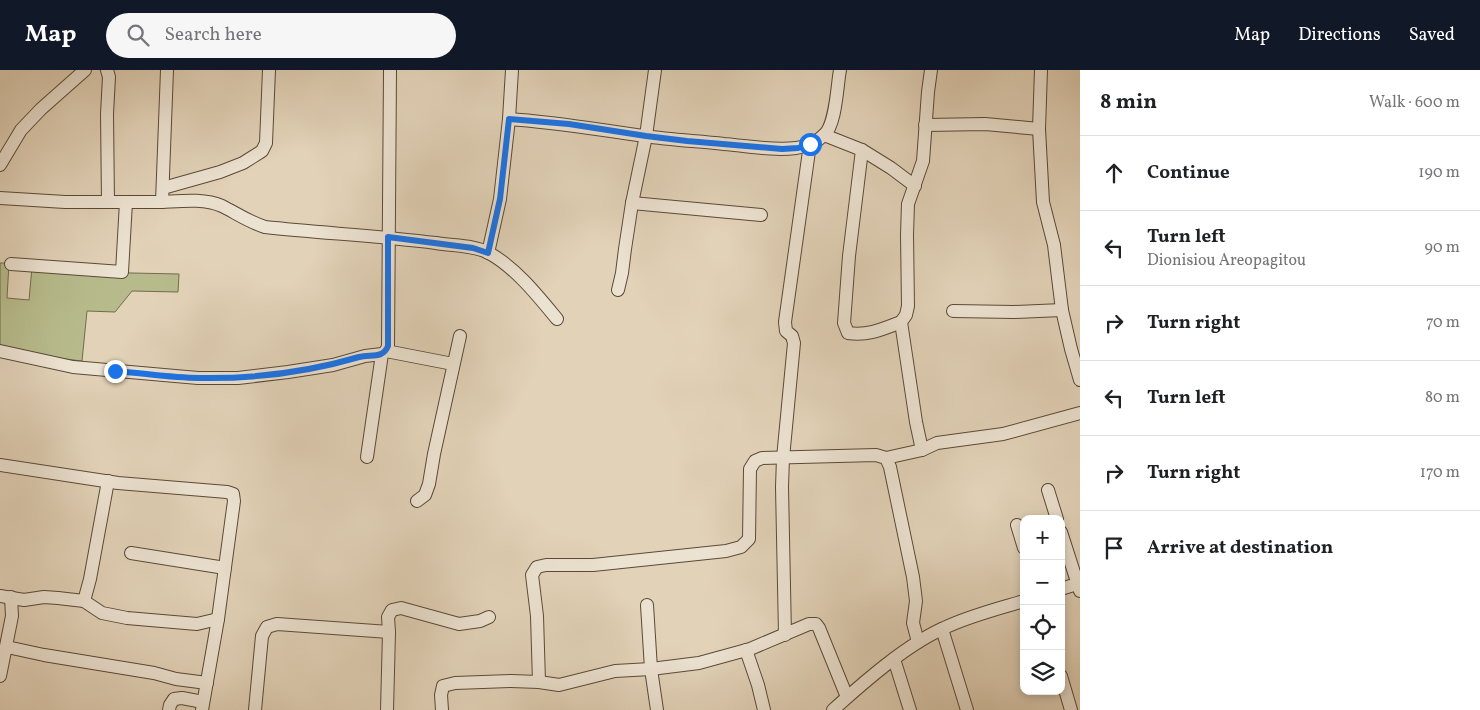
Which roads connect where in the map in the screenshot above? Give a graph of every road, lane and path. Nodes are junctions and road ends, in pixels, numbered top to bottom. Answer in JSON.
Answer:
{"nodes":[{"id":1,"x":85,"y":70,"type":"edge"},
{"id":2,"x":107,"y":70,"type":"edge"},
{"id":3,"x":167,"y":70,"type":"edge"},
{"id":4,"x":269,"y":70,"type":"edge"},
{"id":5,"x":390,"y":70,"type":"edge"},
{"id":6,"x":512,"y":70,"type":"edge"},
{"id":7,"x":655,"y":70,"type":"edge"},
{"id":8,"x":840,"y":70,"type":"edge"},
{"id":9,"x":931,"y":70,"type":"edge"},
{"id":10,"x":1041,"y":70,"type":"edge"},
{"id":11,"x":509,"y":119,"type":"junction"},
{"id":12,"x":925,"y":125,"type":"junction"},
{"id":13,"x":1039,"y":129,"type":"junction"},
{"id":14,"x":824,"y":135,"type":"junction"},
{"id":15,"x":646,"y":136,"type":"junction"},
{"id":16,"x":810,"y":144,"type":"junction"},
{"id":17,"x":862,"y":150,"type":"junction"},
{"id":18,"x":0,"y":165,"type":"edge"},
{"id":19,"x":915,"y":186,"type":"junction"},
{"id":20,"x":163,"y":188,"type":"junction"},
{"id":21,"x":0,"y":198,"type":"edge"},
{"id":22,"x":108,"y":202,"type":"junction"},
{"id":23,"x":126,"y":202,"type":"junction"},
{"id":24,"x":162,"y":202,"type":"junction"},
{"id":25,"x":632,"y":203,"type":"junction"},
{"id":26,"x":761,"y":215,"type":"dead end"},
{"id":27,"x":388,"y":237,"type":"junction"},
{"id":28,"x":488,"y":253,"type":"junction"},
{"id":29,"x":11,"y":264,"type":"dead end"},
{"id":30,"x":618,"y":290,"type":"dead end"},
{"id":31,"x":1062,"y":310,"type":"junction"},
{"id":32,"x":953,"y":311,"type":"dead end"},
{"id":33,"x":557,"y":320,"type":"dead end"},
{"id":34,"x":901,"y":322,"type":"junction"},
{"id":35,"x":460,"y":336,"type":"dead end"},
{"id":36,"x":0,"y":351,"type":"edge"},
{"id":37,"x":384,"y":353,"type":"junction"},
{"id":38,"x":453,"y":364,"type":"junction"},
{"id":39,"x":1080,"y":380,"type":"edge"},
{"id":40,"x":1080,"y":412,"type":"edge"},
{"id":41,"x":922,"y":450,"type":"junction"},
{"id":42,"x":367,"y":457,"type":"dead end"},
{"id":43,"x":783,"y":458,"type":"junction"},
{"id":44,"x":886,"y":458,"type":"junction"},
{"id":45,"x":0,"y":465,"type":"edge"},
{"id":46,"x":108,"y":481,"type":"junction"},
{"id":47,"x":1048,"y":490,"type":"dead end"},
{"id":48,"x":417,"y":501,"type":"dead end"},
{"id":49,"x":1056,"y":515,"type":"edge"},
{"id":50,"x":1017,"y":525,"type":"dead end"},
{"id":51,"x":1020,"y":535,"type":"edge"},
{"id":52,"x":1065,"y":544,"type":"edge"},
{"id":53,"x":131,"y":553,"type":"dead end"},
{"id":54,"x":225,"y":568,"type":"junction"},
{"id":55,"x":1079,"y":586,"type":"edge"},
{"id":56,"x":1065,"y":588,"type":"edge"},
{"id":57,"x":6,"y":597,"type":"edge"},
{"id":58,"x":84,"y":601,"type":"junction"},
{"id":59,"x":1020,"y":602,"type":"edge"},
{"id":60,"x":647,"y":604,"type":"dead end"},
{"id":61,"x":489,"y":616,"type":"dead end"},
{"id":62,"x":218,"y":620,"type":"junction"},
{"id":63,"x":942,"y":628,"type":"junction"},
{"id":64,"x":389,"y":632,"type":"junction"},
{"id":65,"x":785,"y":635,"type":"junction"},
{"id":66,"x":918,"y":642,"type":"junction"},
{"id":67,"x":7,"y":647,"type":"junction"},
{"id":68,"x":746,"y":650,"type":"junction"},
{"id":69,"x":894,"y":659,"type":"junction"},
{"id":70,"x":2,"y":662,"type":"edge"},
{"id":71,"x":651,"y":669,"type":"junction"},
{"id":72,"x":0,"y":676,"type":"edge"},
{"id":73,"x":207,"y":682,"type":"junction"},
{"id":74,"x":539,"y":682,"type":"junction"},
{"id":75,"x":1065,"y":690,"type":"edge"},
{"id":76,"x":848,"y":697,"type":"junction"},
{"id":77,"x":203,"y":706,"type":"edge"},
{"id":78,"x":168,"y":710,"type":"edge"},
{"id":79,"x":255,"y":710,"type":"edge"},
{"id":80,"x":388,"y":710,"type":"edge"},
{"id":81,"x":442,"y":710,"type":"edge"},
{"id":82,"x":657,"y":710,"type":"edge"},
{"id":83,"x":764,"y":710,"type":"edge"},
{"id":84,"x":833,"y":710,"type":"edge"},
{"id":85,"x":910,"y":710,"type":"edge"},
{"id":86,"x":967,"y":710,"type":"edge"},
{"id":87,"x":1071,"y":710,"type":"edge"}],
"edges":[{"from":1,"to":18,"type":"street"},
{"from":2,"to":22,"type":"street"},
{"from":3,"to":20,"type":"street"},
{"from":4,"to":20,"type":"street"},
{"from":5,"to":27,"type":"street"},
{"from":6,"to":11,"type":"street"},
{"from":7,"to":15,"type":"street"},
{"from":8,"to":14,"type":"street"},
{"from":9,"to":12,"type":"street"},
{"from":10,"to":13,"type":"street"},
{"from":11,"to":15,"type":"street"},
{"from":11,"to":28,"type":"street"},
{"from":12,"to":13,"type":"street"},
{"from":12,"to":19,"type":"street"},
{"from":13,"to":31,"type":"street"},
{"from":14,"to":16,"type":"street"},
{"from":14,"to":17,"type":"street"},
{"from":15,"to":16,"type":"street"},
{"from":15,"to":25,"type":"street"},
{"from":16,"to":43,"type":"street"},
{"from":17,"to":19,"type":"street"},
{"from":17,"to":34,"type":"street"},
{"from":19,"to":34,"type":"street"},
{"from":20,"to":24,"type":"street"},
{"from":21,"to":22,"type":"street"},
{"from":22,"to":23,"type":"street"},
{"from":23,"to":24,"type":"street"},
{"from":23,"to":29,"type":"street"},
{"from":24,"to":27,"type":"street"},
{"from":25,"to":26,"type":"street"},
{"from":25,"to":30,"type":"street"},
{"from":27,"to":28,"type":"street"},
{"from":27,"to":37,"type":"street"},
{"from":28,"to":33,"type":"street"},
{"from":31,"to":32,"type":"street"},
{"from":31,"to":39,"type":"street"},
{"from":34,"to":41,"type":"street"},
{"from":35,"to":38,"type":"street"},
{"from":36,"to":37,"type":"street"},
{"from":37,"to":38,"type":"street"},
{"from":37,"to":42,"type":"street"},
{"from":38,"to":48,"type":"street"},
{"from":40,"to":41,"type":"street"},
{"from":41,"to":44,"type":"street"},
{"from":43,"to":44,"type":"street"},
{"from":43,"to":65,"type":"street"},
{"from":43,"to":74,"type":"street"},
{"from":44,"to":66,"type":"street"},
{"from":45,"to":46,"type":"street"},
{"from":46,"to":54,"type":"street"},
{"from":46,"to":58,"type":"street"},
{"from":47,"to":49,"type":"street"},
{"from":50,"to":51,"type":"street"},
{"from":52,"to":55,"type":"street"},
{"from":53,"to":54,"type":"street"},
{"from":54,"to":62,"type":"street"},
{"from":55,"to":56,"type":"street"},
{"from":57,"to":58,"type":"street"},
{"from":57,"to":67,"type":"street"},
{"from":58,"to":62,"type":"street"},
{"from":59,"to":63,"type":"street"},
{"from":60,"to":71,"type":"street"},
{"from":61,"to":64,"type":"street"},
{"from":62,"to":73,"type":"street"},
{"from":63,"to":66,"type":"street"},
{"from":63,"to":86,"type":"street"},
{"from":64,"to":79,"type":"street"},
{"from":64,"to":80,"type":"street"},
{"from":65,"to":68,"type":"street"},
{"from":65,"to":76,"type":"street"},
{"from":66,"to":69,"type":"street"},
{"from":67,"to":70,"type":"street"},
{"from":67,"to":73,"type":"street"},
{"from":68,"to":71,"type":"street"},
{"from":68,"to":83,"type":"street"},
{"from":69,"to":76,"type":"street"},
{"from":69,"to":85,"type":"street"},
{"from":70,"to":72,"type":"street"},
{"from":71,"to":74,"type":"street"},
{"from":71,"to":82,"type":"street"},
{"from":73,"to":77,"type":"street"},
{"from":74,"to":81,"type":"street"},
{"from":75,"to":87,"type":"street"},
{"from":76,"to":84,"type":"street"},
{"from":77,"to":78,"type":"street"}]}
